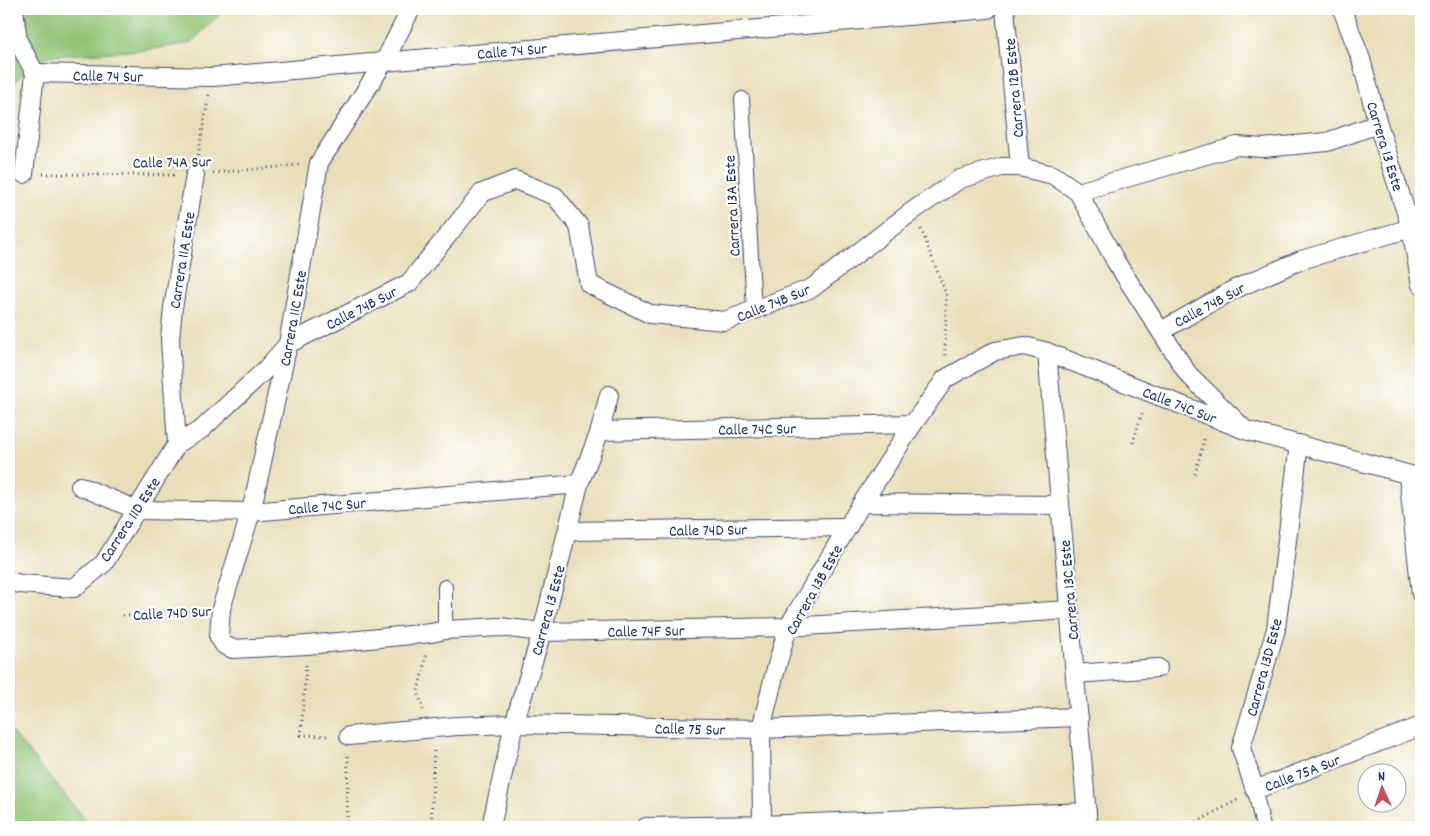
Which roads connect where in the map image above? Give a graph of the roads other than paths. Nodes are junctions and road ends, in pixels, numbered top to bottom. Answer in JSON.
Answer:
{"nodes":[{"id":1,"x":14,"y":9,"type":"edge"},
{"id":2,"x":411,"y":9,"type":"edge"},
{"id":3,"x":988,"y":9,"type":"edge"},
{"id":4,"x":1005,"y":9,"type":"edge"},
{"id":5,"x":1342,"y":9,"type":"edge"},
{"id":6,"x":384,"y":62,"type":"junction"},
{"id":7,"x":35,"y":74,"type":"junction"},
{"id":8,"x":742,"y":99,"type":"dead end"},
{"id":9,"x":1378,"y":124,"type":"junction"},
{"id":10,"x":1020,"y":167,"type":"junction"},
{"id":11,"x":24,"y":174,"type":"road end"},
{"id":12,"x":195,"y":175,"type":"road end"},
{"id":13,"x":1078,"y":192,"type":"junction"},
{"id":14,"x":1416,"y":227,"type":"edge"},
{"id":15,"x":1421,"y":286,"type":"edge"},
{"id":16,"x":754,"y":310,"type":"junction"},
{"id":17,"x":1161,"y":331,"type":"junction"},
{"id":18,"x":288,"y":344,"type":"junction"},
{"id":19,"x":1047,"y":352,"type":"junction"},
{"id":20,"x":945,"y":379,"type":"joint"},
{"id":21,"x":609,"y":394,"type":"dead end"},
{"id":22,"x":914,"y":424,"type":"junction"},
{"id":23,"x":1245,"y":430,"type":"junction"},
{"id":24,"x":600,"y":431,"type":"junction"},
{"id":25,"x":177,"y":444,"type":"junction"},
{"id":26,"x":1299,"y":444,"type":"junction"},
{"id":27,"x":1415,"y":477,"type":"edge"},
{"id":28,"x":579,"y":484,"type":"junction"},
{"id":29,"x":80,"y":486,"type":"dead end"},
{"id":30,"x":862,"y":502,"type":"junction"},
{"id":31,"x":1060,"y":505,"type":"junction"},
{"id":32,"x":137,"y":510,"type":"junction"},
{"id":33,"x":251,"y":512,"type":"junction"},
{"id":34,"x":848,"y":527,"type":"junction"},
{"id":35,"x":568,"y":531,"type":"junction"},
{"id":36,"x":9,"y":581,"type":"edge"},
{"id":37,"x":445,"y":587,"type":"dead end"},
{"id":38,"x":1421,"y":594,"type":"edge"},
{"id":39,"x":1070,"y":610,"type":"junction"},
{"id":40,"x":788,"y":627,"type":"junction"},
{"id":41,"x":438,"y":631,"type":"junction"},
{"id":42,"x":542,"y":632,"type":"junction"},
{"id":43,"x":224,"y":645,"type":"joint"},
{"id":44,"x":1158,"y":668,"type":"dead end"},
{"id":45,"x":1075,"y":674,"type":"junction"},
{"id":46,"x":1079,"y":716,"type":"junction"},
{"id":47,"x":514,"y":724,"type":"junction"},
{"id":48,"x":1421,"y":726,"type":"edge"},
{"id":49,"x":761,"y":729,"type":"junction"},
{"id":50,"x":349,"y":736,"type":"road end"},
{"id":51,"x":1255,"y":790,"type":"junction"},
{"id":52,"x":1088,"y":820,"type":"edge"},
{"id":53,"x":762,"y":826,"type":"edge"},
{"id":54,"x":491,"y":827,"type":"edge"},
{"id":55,"x":646,"y":827,"type":"edge"},
{"id":56,"x":1262,"y":827,"type":"edge"}],
"edges":[{"from":1,"to":7,"type":"street"},
{"from":2,"to":6,"type":"street","name":"Carrera 11C Este"},
{"from":3,"to":6,"type":"street","name":"Calle 74 Sur"},
{"from":4,"to":10,"type":"street","name":"Carrera 12B Este"},
{"from":5,"to":9,"type":"street","name":"Carrera 13 Este"},
{"from":6,"to":7,"type":"street","name":"Calle 74 Sur"},
{"from":6,"to":18,"type":"street","name":"Carrera 11C Este"},
{"from":7,"to":11,"type":"street"},
{"from":8,"to":16,"type":"street","name":"Carrera 13A Este"},
{"from":9,"to":13,"type":"street"},
{"from":9,"to":14,"type":"street","name":"Carrera 13 Este"},
{"from":10,"to":13,"type":"street","name":"Calle 74B Sur"},
{"from":10,"to":16,"type":"street","name":"Calle 74B Sur"},
{"from":12,"to":25,"type":"street","name":"Carrera 11A Este"},
{"from":13,"to":17,"type":"street","name":"Calle 74B Sur"},
{"from":14,"to":15,"type":"street","name":"Carrera 13 Este"},
{"from":14,"to":17,"type":"street","name":"Calle 74B Sur"},
{"from":16,"to":18,"type":"street","name":"Calle 74B Sur"},
{"from":17,"to":23,"type":"street"},
{"from":18,"to":25,"type":"street"},
{"from":18,"to":33,"type":"street","name":"Carrera 11C Este"},
{"from":19,"to":20,"type":"street","name":"Calle 74C Sur"},
{"from":19,"to":23,"type":"street","name":"Calle 74C Sur"},
{"from":19,"to":31,"type":"street","name":"Carrera 13C Este"},
{"from":20,"to":22,"type":"street","name":"Carrera 13B Este"},
{"from":21,"to":24,"type":"street","name":"Carrera 13 Este"},
{"from":22,"to":24,"type":"street","name":"Calle 74C Sur"},
{"from":22,"to":30,"type":"street","name":"Carrera 13B Este"},
{"from":23,"to":26,"type":"street","name":"Calle 74C Sur"},
{"from":24,"to":28,"type":"street","name":"Carrera 13 Este"},
{"from":25,"to":32,"type":"street","name":"Carrera 11D Este"},
{"from":26,"to":27,"type":"street","name":"Calle 74C Sur"},
{"from":26,"to":51,"type":"street","name":"Carrera 13D Este"},
{"from":27,"to":38,"type":"street"},
{"from":28,"to":33,"type":"street","name":"Calle 74C Sur"},
{"from":28,"to":35,"type":"street","name":"Carrera 13 Este"},
{"from":29,"to":32,"type":"street","name":"Calle 74C Sur"},
{"from":30,"to":31,"type":"street"},
{"from":30,"to":34,"type":"street","name":"Carrera 13B Este"},
{"from":31,"to":39,"type":"street","name":"Carrera 13C Este"},
{"from":32,"to":33,"type":"street","name":"Calle 74C Sur"},
{"from":32,"to":36,"type":"street","name":"Carrera 11D Este"},
{"from":33,"to":43,"type":"street","name":"Carrera 11C Este"},
{"from":34,"to":35,"type":"street","name":"Calle 74D Sur"},
{"from":34,"to":40,"type":"street","name":"Carrera 13B Este"},
{"from":35,"to":42,"type":"street","name":"Carrera 13 Este"},
{"from":37,"to":41,"type":"street"},
{"from":39,"to":40,"type":"street","name":"Calle 74F Sur"},
{"from":39,"to":45,"type":"street","name":"Carrera 13C Este"},
{"from":40,"to":42,"type":"street","name":"Calle 74F Sur"},
{"from":40,"to":49,"type":"street","name":"Carrera 13B Este"},
{"from":41,"to":42,"type":"street","name":"Calle 74F Sur"},
{"from":41,"to":43,"type":"street","name":"Calle 74F Sur"},
{"from":42,"to":47,"type":"street","name":"Carrera 13 Este"},
{"from":44,"to":45,"type":"street"},
{"from":45,"to":46,"type":"street","name":"Carrera 13C Este"},
{"from":46,"to":49,"type":"street","name":"Calle 75 Sur"},
{"from":46,"to":52,"type":"street","name":"Carrera 13C Este"},
{"from":47,"to":49,"type":"street","name":"Calle 75 Sur"},
{"from":47,"to":50,"type":"street","name":"Calle 75 Sur"},
{"from":47,"to":54,"type":"street","name":"Carrera 13 Este"},
{"from":48,"to":51,"type":"street","name":"Calle 75A Sur"},
{"from":49,"to":53,"type":"street","name":"Carrera 13B Este"},
{"from":51,"to":56,"type":"street","name":"Carrera 13D Este"},
{"from":52,"to":53,"type":"street"},
{"from":53,"to":55,"type":"street"}]}
